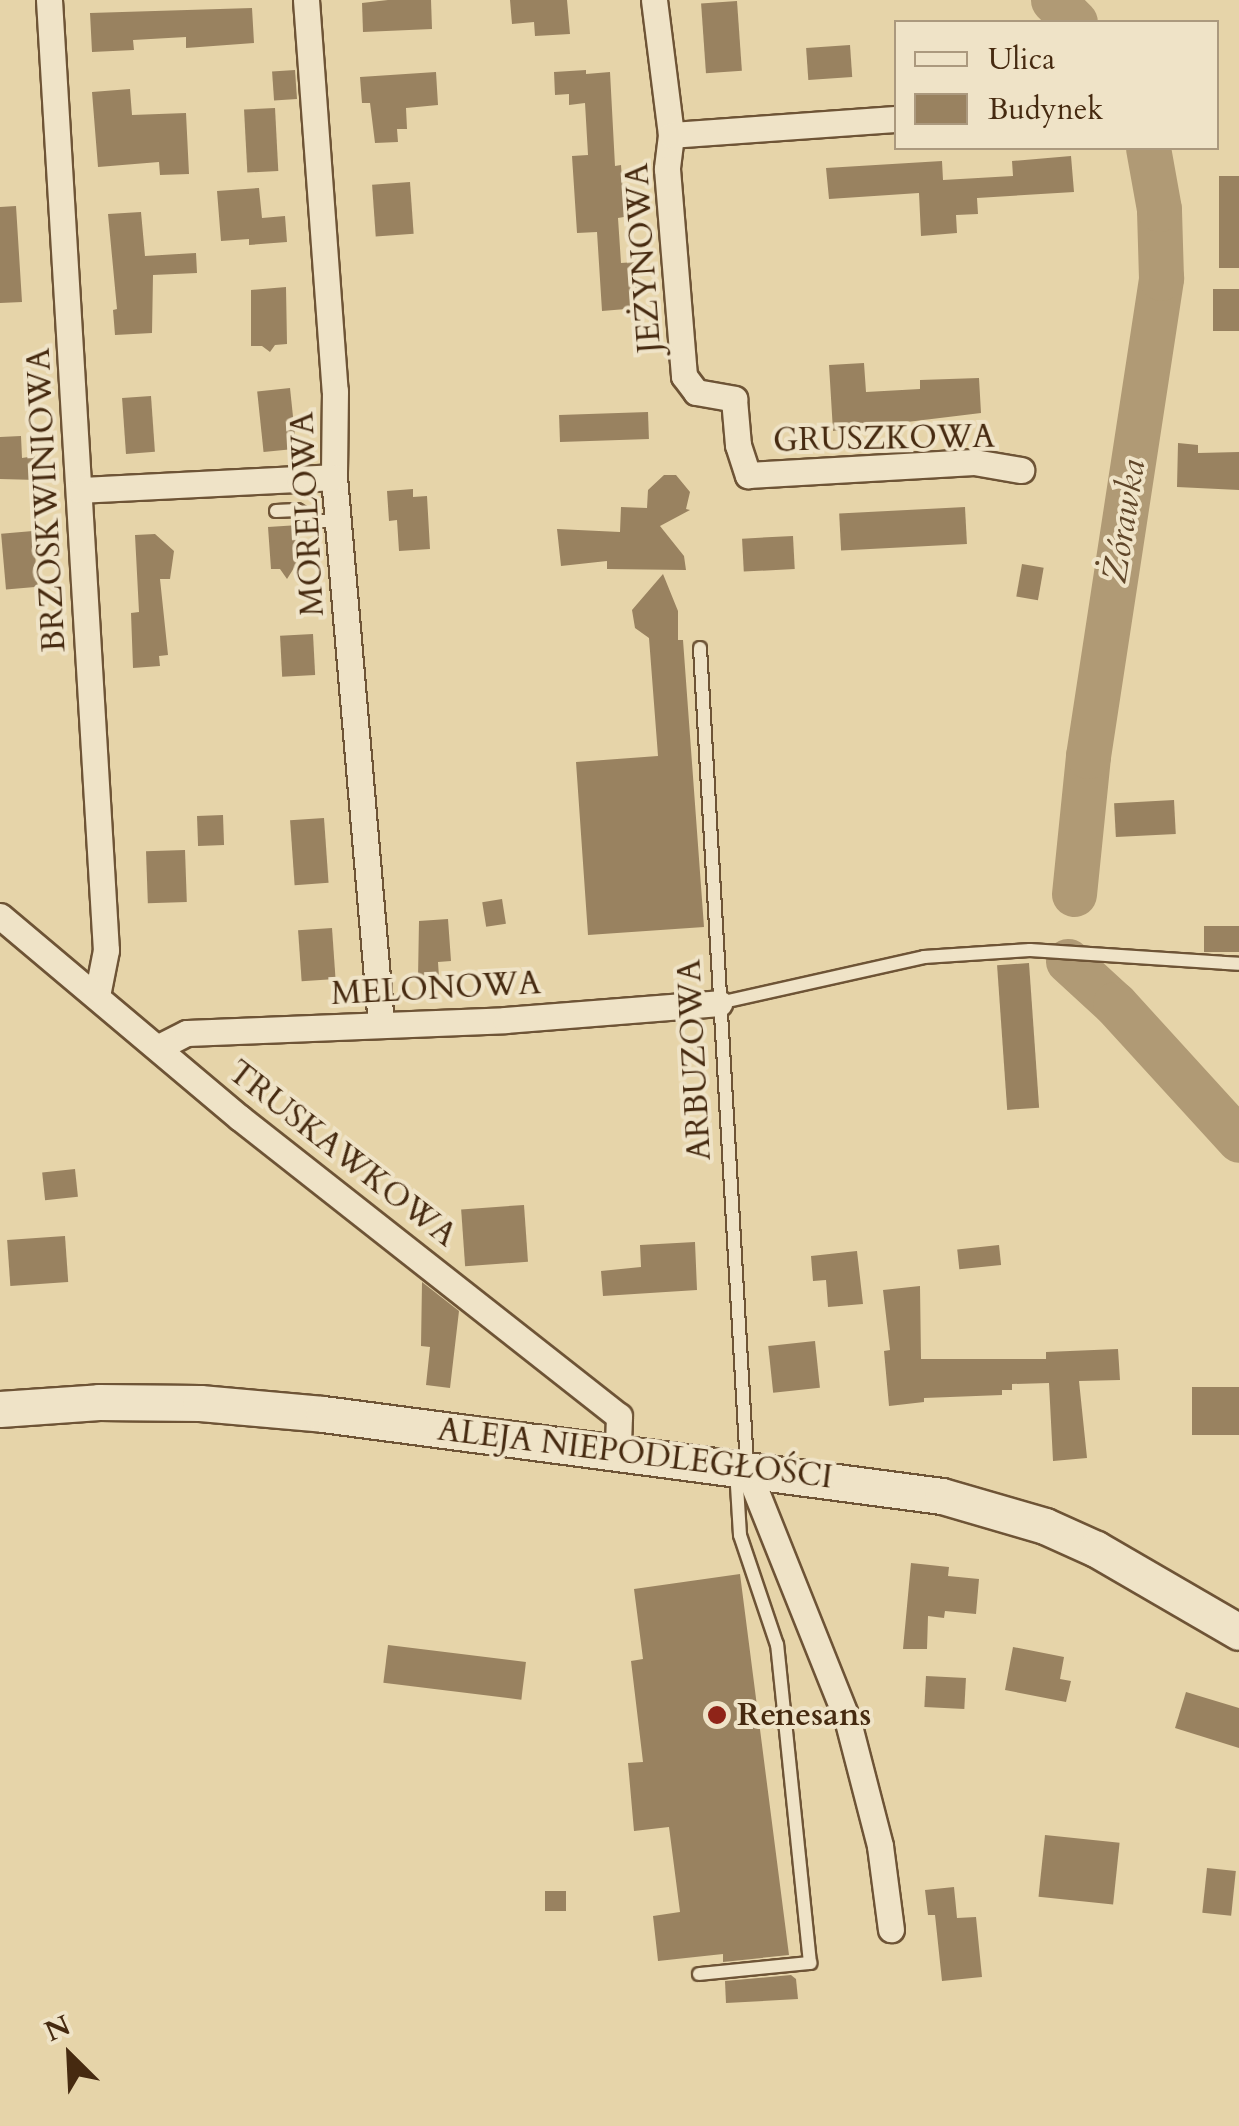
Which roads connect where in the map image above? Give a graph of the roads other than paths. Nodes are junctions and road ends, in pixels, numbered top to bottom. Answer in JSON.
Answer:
{"nodes":[{"id":1,"x":49,"y":0,"type":"edge"},
{"id":2,"x":306,"y":0,"type":"edge"},
{"id":3,"x":654,"y":0,"type":"edge"},
{"id":4,"x":894,"y":119,"type":"edge"},
{"id":5,"x":671,"y":135,"type":"junction"},
{"id":6,"x":1021,"y":470,"type":"dead end"},
{"id":7,"x":748,"y":475,"type":"joint"},
{"id":8,"x":334,"y":477,"type":"junction"},
{"id":9,"x":80,"y":490,"type":"junction"},
{"id":10,"x":276,"y":511,"type":"dead end"},
{"id":11,"x":338,"y":521,"type":"junction"},
{"id":12,"x":700,"y":648,"type":"dead end"},
{"id":13,"x":0,"y":916,"type":"edge"},
{"id":14,"x":1239,"y":964,"type":"edge"},
{"id":15,"x":96,"y":996,"type":"junction"},
{"id":16,"x":719,"y":1003,"type":"junction"},
{"id":17,"x":381,"y":1024,"type":"junction"},
{"id":18,"x":159,"y":1047,"type":"junction"},
{"id":19,"x":0,"y":1410,"type":"edge"},
{"id":20,"x":618,"y":1453,"type":"junction"},
{"id":21,"x":741,"y":1468,"type":"junction"},
{"id":22,"x":1239,"y":1632,"type":"edge"},
{"id":23,"x":891,"y":1929,"type":"dead end"},
{"id":24,"x":698,"y":1974,"type":"dead end"}],
"edges":[{"from":1,"to":9,"type":"street","name":"BRZOSKWINIOWA"},
{"from":2,"to":8,"type":"street","name":"MORELOWA"},
{"from":3,"to":5,"type":"street","name":"JEŻYNOWA"},
{"from":4,"to":5,"type":"street"},
{"from":5,"to":7,"type":"street","name":"JEŻYNOWA"},
{"from":6,"to":7,"type":"street","name":"GRUSZKOWA"},
{"from":8,"to":9,"type":"street"},
{"from":8,"to":11,"type":"street","name":"MORELOWA"},
{"from":9,"to":15,"type":"street","name":"BRZOSKWINIOWA"},
{"from":10,"to":11,"type":"lane"},
{"from":11,"to":17,"type":"street","name":"MORELOWA"},
{"from":12,"to":16,"type":"lane","name":"ARBUZOWA"},
{"from":13,"to":15,"type":"street","name":"TRUSKAWKOWA"},
{"from":14,"to":16,"type":"lane"},
{"from":15,"to":18,"type":"street","name":"TRUSKAWKOWA"},
{"from":16,"to":17,"type":"street","name":"MELONOWA"},
{"from":16,"to":21,"type":"lane","name":"ARBUZOWA"},
{"from":17,"to":18,"type":"street","name":"MELONOWA"},
{"from":18,"to":20,"type":"street","name":"TRUSKAWKOWA"},
{"from":19,"to":20,"type":"street","name":"ALEJA NIEPODLEGŁOŚCI"},
{"from":20,"to":21,"type":"street","name":"ALEJA NIEPODLEGŁOŚCI"},
{"from":21,"to":22,"type":"street","name":"ALEJA NIEPODLEGŁOŚCI"},
{"from":21,"to":23,"type":"street"},
{"from":21,"to":24,"type":"lane","name":"ARBUZOWA"}]}
